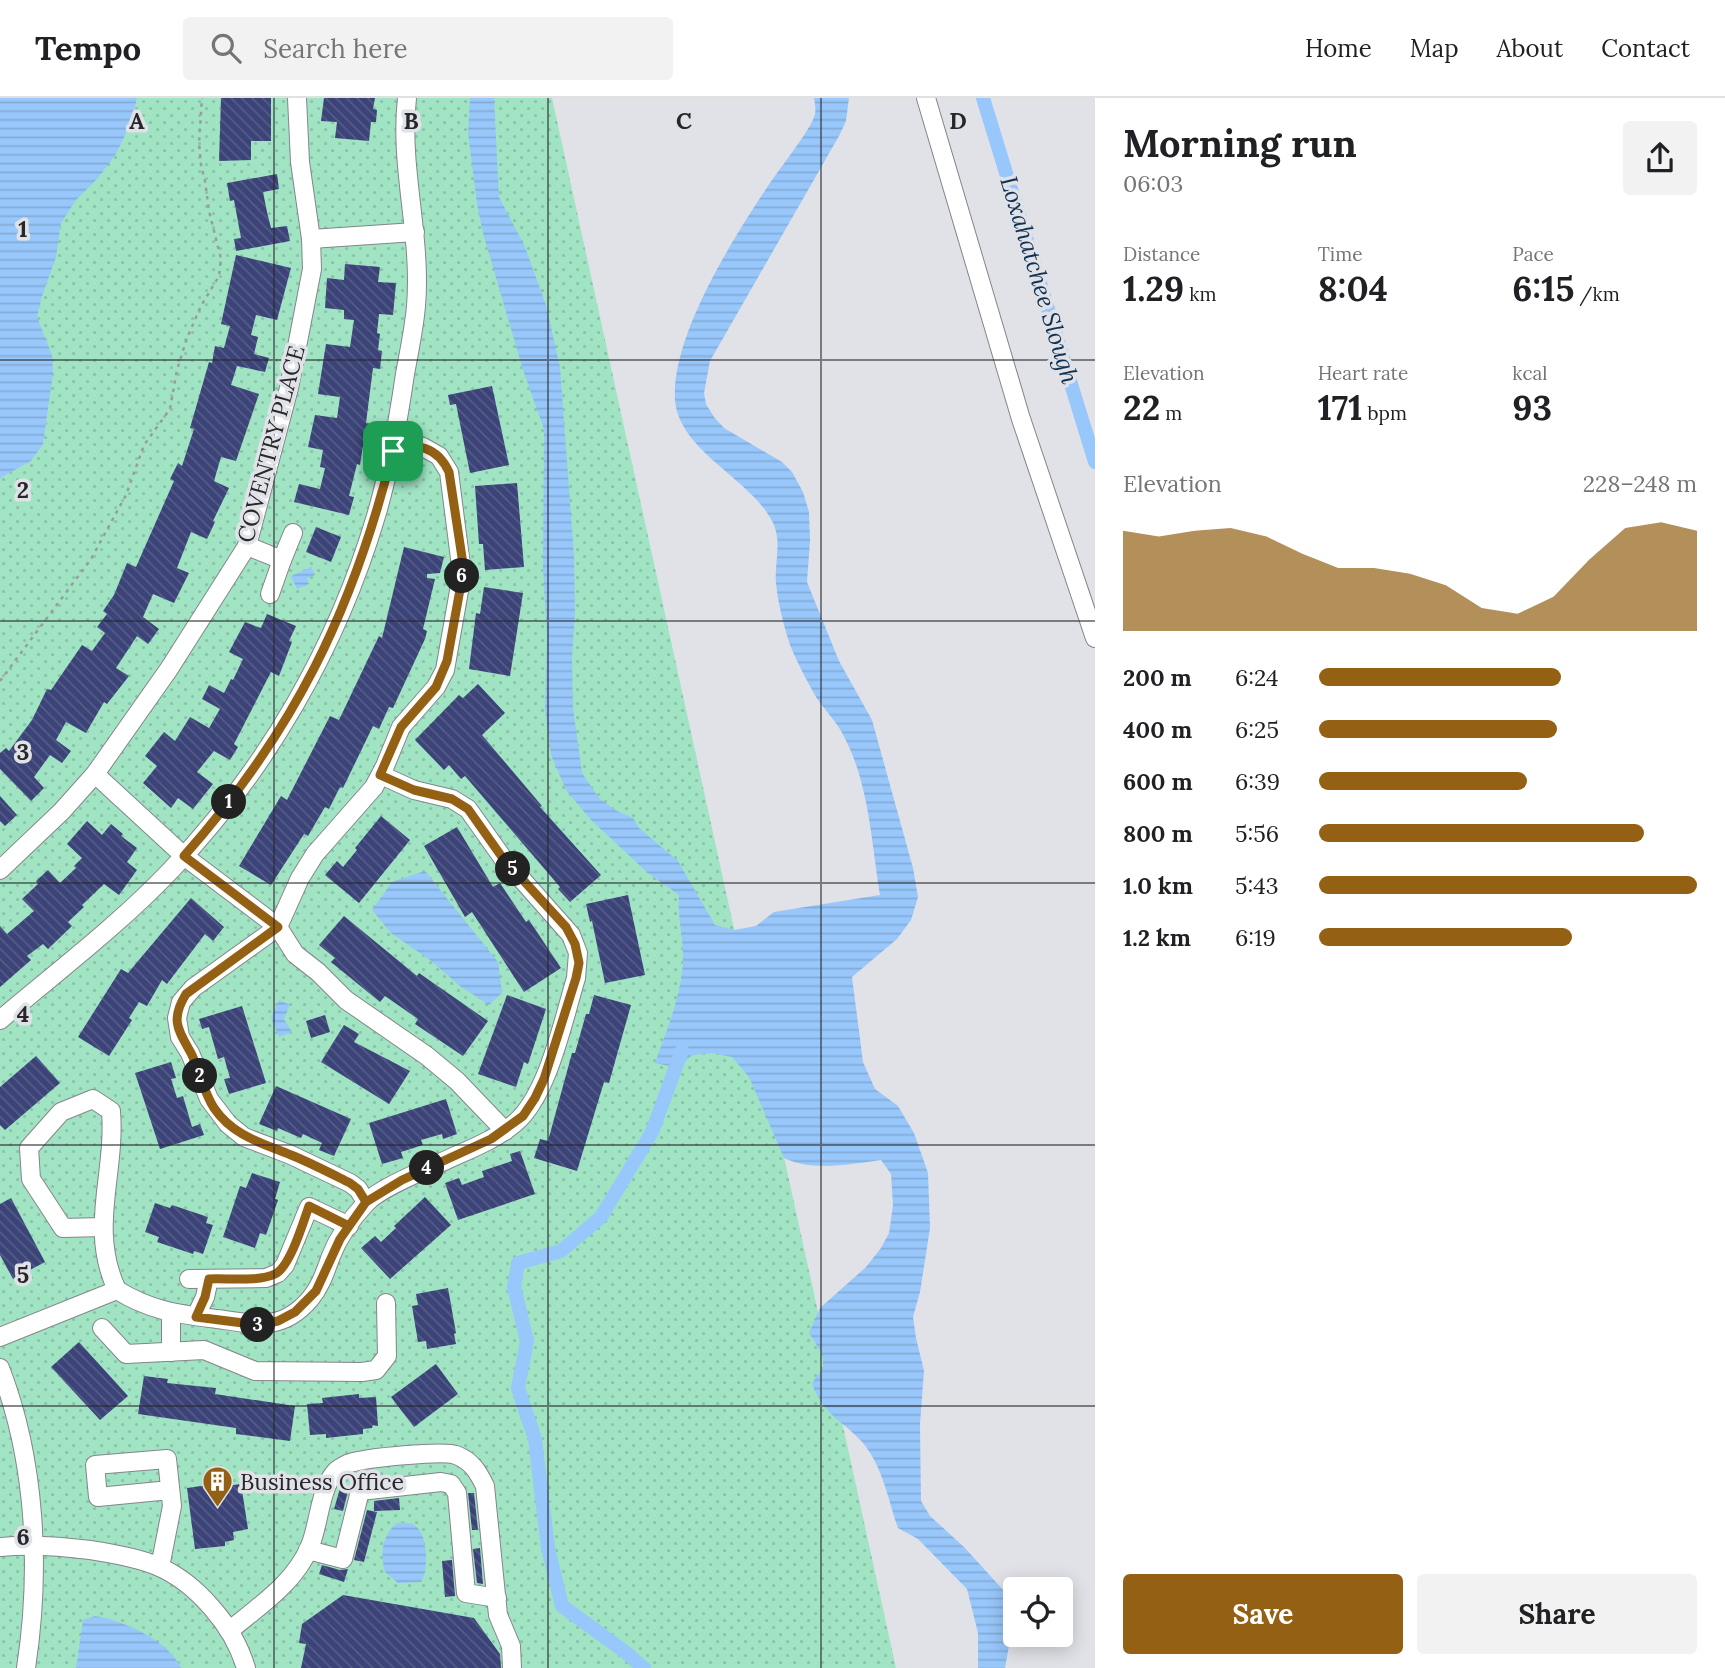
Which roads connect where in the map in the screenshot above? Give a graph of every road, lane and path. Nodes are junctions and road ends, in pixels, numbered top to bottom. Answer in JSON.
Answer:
{"nodes":[{"id":1,"x":202,"y":98,"type":"edge"},
{"id":2,"x":297,"y":98,"type":"edge"},
{"id":3,"x":407,"y":98,"type":"edge"},
{"id":4,"x":926,"y":98,"type":"edge"},
{"id":5,"x":415,"y":232,"type":"junction"},
{"id":6,"x":311,"y":239,"type":"junction"},
{"id":7,"x":393,"y":451,"type":"junction"},
{"id":8,"x":293,"y":533,"type":"dead end"},
{"id":9,"x":247,"y":546,"type":"junction"},
{"id":10,"x":282,"y":560,"type":"junction"},
{"id":11,"x":270,"y":594,"type":"dead end"},
{"id":12,"x":1095,"y":638,"type":"edge"},
{"id":13,"x":0,"y":681,"type":"edge"},
{"id":14,"x":94,"y":774,"type":"junction"},
{"id":15,"x":380,"y":775,"type":"junction"},
{"id":16,"x":184,"y":856,"type":"junction"},
{"id":17,"x":0,"y":870,"type":"edge"},
{"id":18,"x":278,"y":927,"type":"junction"},
{"id":19,"x":0,"y":1020,"type":"edge"},
{"id":20,"x":505,"y":1131,"type":"junction"},
{"id":21,"x":366,"y":1202,"type":"junction"},
{"id":22,"x":349,"y":1226,"type":"junction"},
{"id":23,"x":103,"y":1227,"type":"junction"},
{"id":24,"x":189,"y":1279,"type":"dead end"},
{"id":25,"x":209,"y":1279,"type":"junction"},
{"id":26,"x":117,"y":1290,"type":"junction"},
{"id":27,"x":386,"y":1303,"type":"dead end"},
{"id":28,"x":171,"y":1313,"type":"junction"},
{"id":29,"x":196,"y":1317,"type":"junction"},
{"id":30,"x":102,"y":1328,"type":"dead end"},
{"id":31,"x":0,"y":1337,"type":"edge"},
{"id":32,"x":171,"y":1352,"type":"junction"},
{"id":33,"x":0,"y":1368,"type":"edge"},
{"id":34,"x":170,"y":1490,"type":"dead end"},
{"id":35,"x":34,"y":1544,"type":"junction"},
{"id":36,"x":0,"y":1547,"type":"edge"},
{"id":37,"x":308,"y":1550,"type":"junction"},
{"id":38,"x":160,"y":1567,"type":"junction"},
{"id":39,"x":497,"y":1598,"type":"junction"},
{"id":40,"x":229,"y":1631,"type":"junction"},
{"id":41,"x":26,"y":1668,"type":"edge"},
{"id":42,"x":246,"y":1668,"type":"edge"},
{"id":43,"x":512,"y":1668,"type":"edge"}],
"edges":[{"from":1,"to":13,"type":"path"},
{"from":2,"to":6,"type":"street","name":"COVENTRY PLACE"},
{"from":3,"to":5,"type":"street"},
{"from":4,"to":12,"type":"street"},
{"from":5,"to":6,"type":"street"},
{"from":5,"to":7,"type":"street"},
{"from":6,"to":9,"type":"street","name":"COVENTRY PLACE"},
{"from":7,"to":15,"type":"street"},
{"from":7,"to":16,"type":"street"},
{"from":8,"to":10,"type":"street"},
{"from":9,"to":10,"type":"street"},
{"from":9,"to":14,"type":"street","name":"COVENTRY PLACE"},
{"from":10,"to":11,"type":"street"},
{"from":14,"to":16,"type":"street"},
{"from":14,"to":17,"type":"street","name":"COVENTRY PLACE"},
{"from":15,"to":18,"type":"street"},
{"from":15,"to":20,"type":"street"},
{"from":16,"to":18,"type":"street"},
{"from":16,"to":19,"type":"street"},
{"from":18,"to":20,"type":"street"},
{"from":18,"to":21,"type":"street"},
{"from":20,"to":21,"type":"street"},
{"from":21,"to":22,"type":"street"},
{"from":22,"to":25,"type":"street"},
{"from":22,"to":29,"type":"street"},
{"from":23,"to":23,"type":"street"},
{"from":23,"to":26,"type":"street"},
{"from":24,"to":25,"type":"street"},
{"from":25,"to":29,"type":"street"},
{"from":26,"to":28,"type":"street"},
{"from":26,"to":31,"type":"street"},
{"from":27,"to":32,"type":"street"},
{"from":28,"to":29,"type":"street"},
{"from":28,"to":32,"type":"street"},
{"from":30,"to":32,"type":"street"},
{"from":33,"to":35,"type":"street"},
{"from":34,"to":38,"type":"street"},
{"from":35,"to":36,"type":"street"},
{"from":35,"to":38,"type":"street"},
{"from":35,"to":41,"type":"street"},
{"from":37,"to":39,"type":"street"},
{"from":37,"to":39,"type":"street"},
{"from":37,"to":40,"type":"street"},
{"from":38,"to":40,"type":"street"},
{"from":39,"to":43,"type":"street"},
{"from":40,"to":42,"type":"street"}]}
